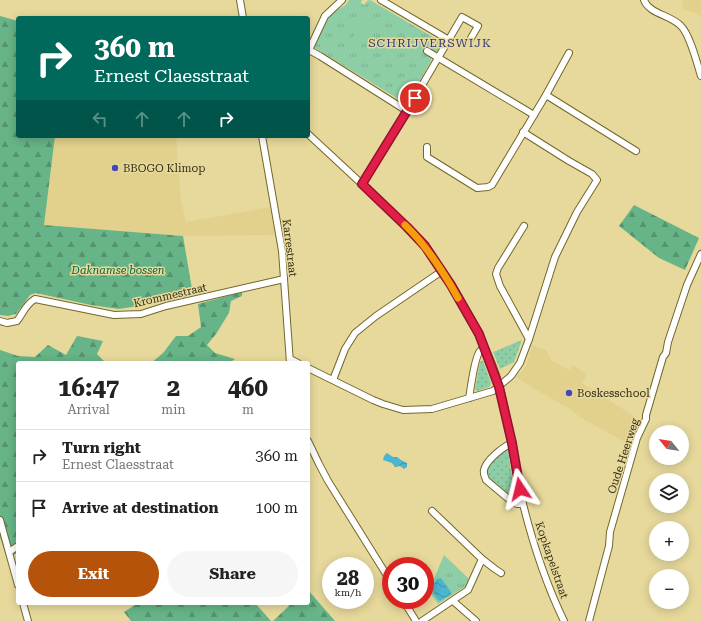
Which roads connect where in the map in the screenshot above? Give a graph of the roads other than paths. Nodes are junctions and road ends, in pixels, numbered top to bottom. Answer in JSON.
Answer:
{"nodes":[{"id":1,"x":240,"y":0,"type":"edge"},
{"id":2,"x":342,"y":0,"type":"edge"},
{"id":3,"x":381,"y":0,"type":"edge"},
{"id":4,"x":644,"y":0,"type":"edge"},
{"id":5,"x":243,"y":16,"type":"edge"},
{"id":6,"x":471,"y":38,"type":"dead end"},
{"id":7,"x":449,"y":40,"type":"junction"},
{"id":8,"x":310,"y":48,"type":"edge"},
{"id":9,"x":310,"y":51,"type":"edge"},
{"id":10,"x":427,"y":52,"type":"dead end"},
{"id":11,"x":569,"y":53,"type":"dead end"},
{"id":12,"x":438,"y":58,"type":"junction"},
{"id":13,"x":701,"y":76,"type":"edge"},
{"id":14,"x":546,"y":95,"type":"junction"},
{"id":15,"x":407,"y":111,"type":"junction"},
{"id":16,"x":534,"y":115,"type":"junction"},
{"id":17,"x":523,"y":132,"type":"junction"},
{"id":18,"x":310,"y":136,"type":"edge"},
{"id":19,"x":262,"y":138,"type":"edge"},
{"id":20,"x":427,"y":147,"type":"dead end"},
{"id":21,"x":636,"y":151,"type":"dead end"},
{"id":22,"x":362,"y":184,"type":"junction"},
{"id":23,"x":524,"y":226,"type":"dead end"},
{"id":24,"x":701,"y":254,"type":"edge"},
{"id":25,"x":442,"y":271,"type":"junction"},
{"id":26,"x":284,"y":279,"type":"junction"},
{"id":27,"x":0,"y":321,"type":"edge"},
{"id":28,"x":528,"y":339,"type":"junction"},
{"id":29,"x":485,"y":348,"type":"junction"},
{"id":30,"x":290,"y":361,"type":"edge"},
{"id":31,"x":310,"y":369,"type":"edge"},
{"id":32,"x":333,"y":380,"type":"junction"},
{"id":33,"x":499,"y":387,"type":"junction"},
{"id":34,"x":469,"y":398,"type":"junction"},
{"id":35,"x":512,"y":443,"type":"junction"},
{"id":36,"x":310,"y":446,"type":"edge"},
{"id":37,"x":523,"y":504,"type":"junction"},
{"id":38,"x":432,"y":510,"type":"dead end"},
{"id":39,"x":0,"y":520,"type":"edge"},
{"id":40,"x":16,"y":547,"type":"edge"},
{"id":41,"x":9,"y":552,"type":"junction"},
{"id":42,"x":482,"y":559,"type":"junction"},
{"id":43,"x":382,"y":568,"type":"edge"},
{"id":44,"x":500,"y":573,"type":"dead end"},
{"id":45,"x":16,"y":578,"type":"edge"},
{"id":46,"x":453,"y":601,"type":"junction"},
{"id":47,"x":24,"y":605,"type":"edge"},
{"id":48,"x":409,"y":609,"type":"edge"},
{"id":49,"x":28,"y":621,"type":"edge"},
{"id":50,"x":416,"y":621,"type":"edge"},
{"id":51,"x":422,"y":621,"type":"edge"},
{"id":52,"x":476,"y":621,"type":"edge"},
{"id":53,"x":564,"y":621,"type":"edge"},
{"id":54,"x":589,"y":621,"type":"edge"}],
"edges":[{"from":1,"to":5,"type":"street"},
{"from":2,"to":8,"type":"street"},
{"from":3,"to":7,"type":"street"},
{"from":4,"to":13,"type":"street"},
{"from":6,"to":7,"type":"street"},
{"from":7,"to":12,"type":"street"},
{"from":9,"to":15,"type":"street"},
{"from":10,"to":12,"type":"street"},
{"from":11,"to":14,"type":"street"},
{"from":12,"to":15,"type":"street"},
{"from":12,"to":16,"type":"street"},
{"from":14,"to":16,"type":"street"},
{"from":14,"to":21,"type":"street"},
{"from":15,"to":22,"type":"street"},
{"from":16,"to":17,"type":"street"},
{"from":17,"to":20,"type":"street"},
{"from":17,"to":28,"type":"street"},
{"from":18,"to":22,"type":"street","name":"Kopkapelstraat"},
{"from":19,"to":26,"type":"street","name":"Karrestraat"},
{"from":22,"to":25,"type":"street","name":"Kopkapelstraat"},
{"from":23,"to":28,"type":"street"},
{"from":24,"to":54,"type":"street","name":"Oude Heerweg"},
{"from":25,"to":29,"type":"street","name":"Kopkapelstraat"},
{"from":25,"to":32,"type":"street"},
{"from":26,"to":27,"type":"street","name":"Krommestraat"},
{"from":26,"to":30,"type":"street","name":"Karrestraat"},
{"from":28,"to":33,"type":"street"},
{"from":29,"to":33,"type":"street","name":"Kopkapelstraat"},
{"from":29,"to":34,"type":"street"},
{"from":31,"to":32,"type":"street"},
{"from":32,"to":34,"type":"street"},
{"from":33,"to":34,"type":"street"},
{"from":33,"to":35,"type":"street","name":"Kopkapelstraat"},
{"from":35,"to":37,"type":"street","name":"Kopkapelstraat"},
{"from":35,"to":37,"type":"street"},
{"from":36,"to":43,"type":"street"},
{"from":37,"to":53,"type":"street","name":"Kopkapelstraat"},
{"from":38,"to":42,"type":"street"},
{"from":39,"to":41,"type":"street"},
{"from":40,"to":41,"type":"street"},
{"from":41,"to":45,"type":"street"},
{"from":42,"to":44,"type":"street"},
{"from":42,"to":46,"type":"street"},
{"from":46,"to":51,"type":"street"},
{"from":46,"to":52,"type":"street"},
{"from":47,"to":49,"type":"street"},
{"from":48,"to":50,"type":"street"}]}
